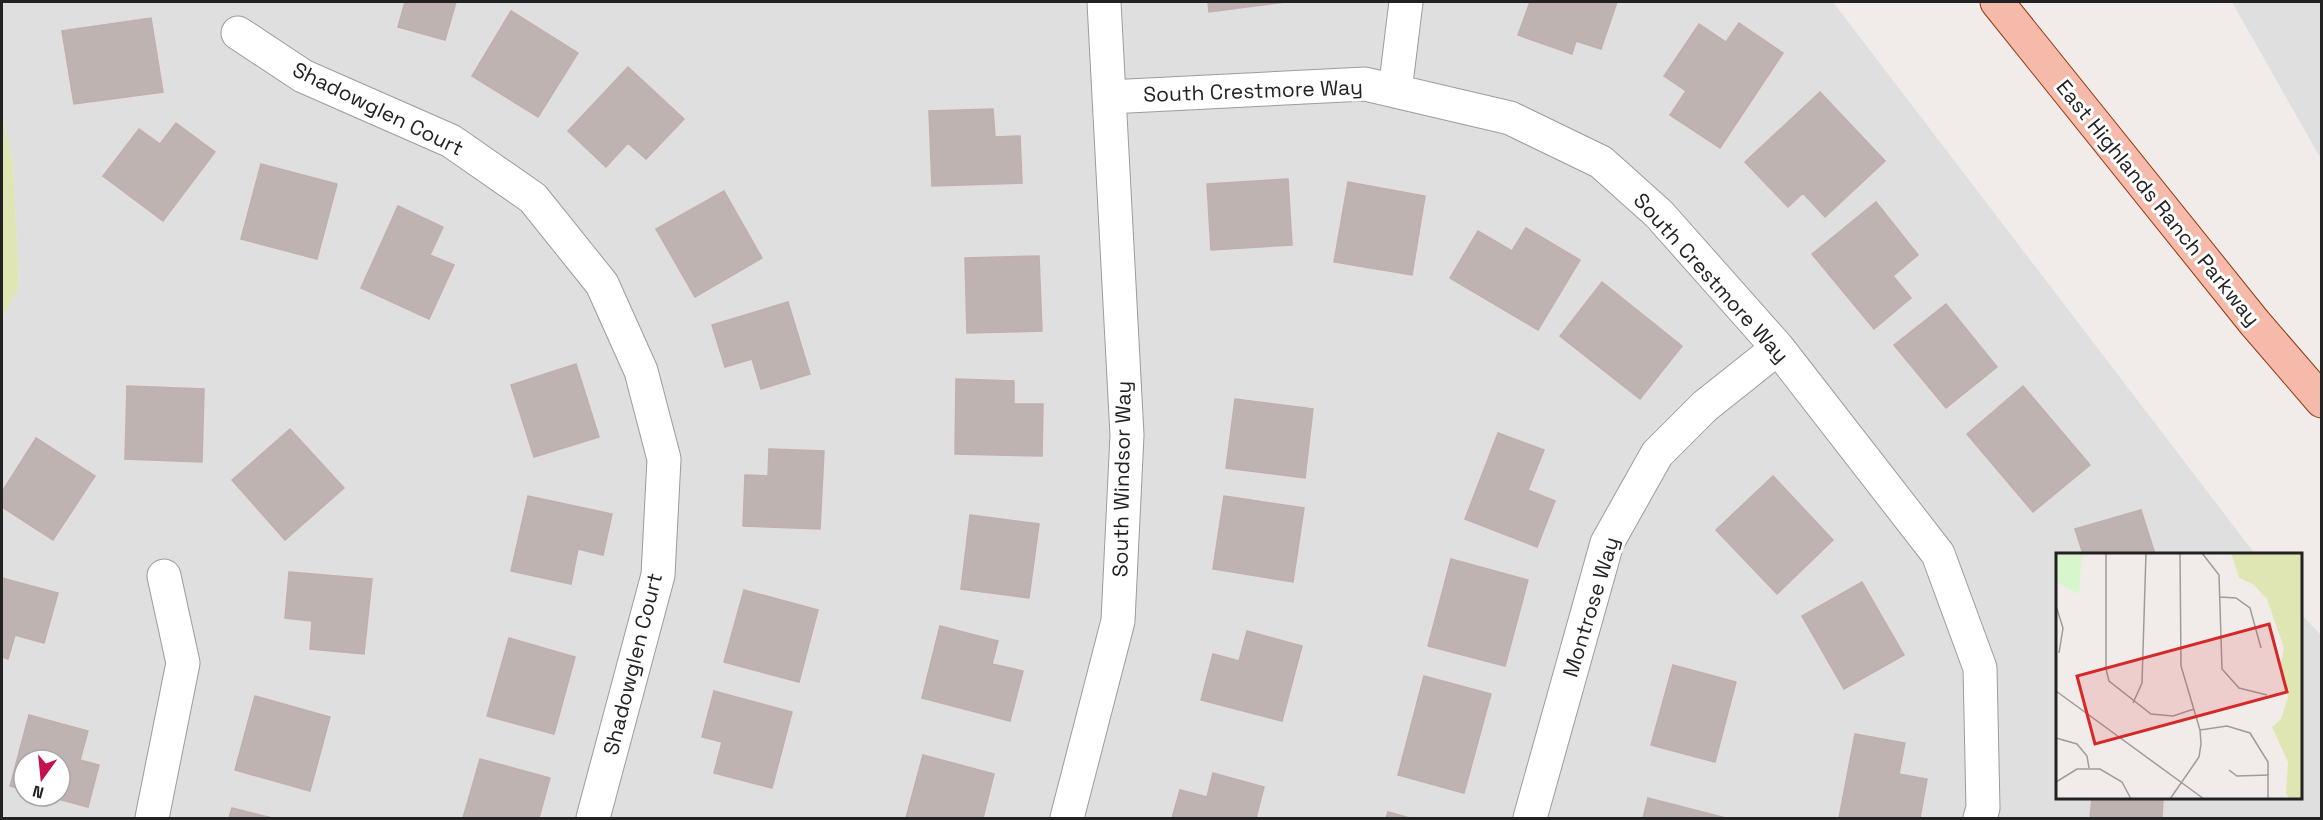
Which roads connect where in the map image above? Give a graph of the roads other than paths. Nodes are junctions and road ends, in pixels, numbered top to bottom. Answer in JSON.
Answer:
{"nodes":[{"id":1,"x":1104,"y":2,"type":"edge"},
{"id":2,"x":1406,"y":2,"type":"edge"},
{"id":3,"x":1997,"y":2,"type":"edge"},
{"id":4,"x":238,"y":33,"type":"dead end"},
{"id":5,"x":1395,"y":91,"type":"junction"},
{"id":6,"x":1109,"y":97,"type":"junction"},
{"id":7,"x":1778,"y":348,"type":"junction"},
{"id":8,"x":2322,"y":401,"type":"edge"},
{"id":9,"x":164,"y":576,"type":"dead end"},
{"id":10,"x":152,"y":819,"type":"edge"},
{"id":11,"x":593,"y":819,"type":"edge"},
{"id":12,"x":1067,"y":819,"type":"edge"},
{"id":13,"x":1530,"y":819,"type":"edge"},
{"id":14,"x":1980,"y":819,"type":"edge"}],
"edges":[{"from":1,"to":6,"type":"street","name":"South Windsor Way"},
{"from":2,"to":5,"type":"street"},
{"from":3,"to":8,"type":"main road","name":"East Highlands Ranch Parkway"},
{"from":4,"to":11,"type":"street","name":"Shadowglen Court"},
{"from":5,"to":6,"type":"street","name":"South Crestmore Way"},
{"from":5,"to":7,"type":"street","name":"South Crestmore Way"},
{"from":6,"to":12,"type":"street","name":"South Windsor Way"},
{"from":7,"to":13,"type":"street","name":"Montrose Way"},
{"from":7,"to":14,"type":"street","name":"South Crestmore Way"},
{"from":9,"to":10,"type":"street"}]}
